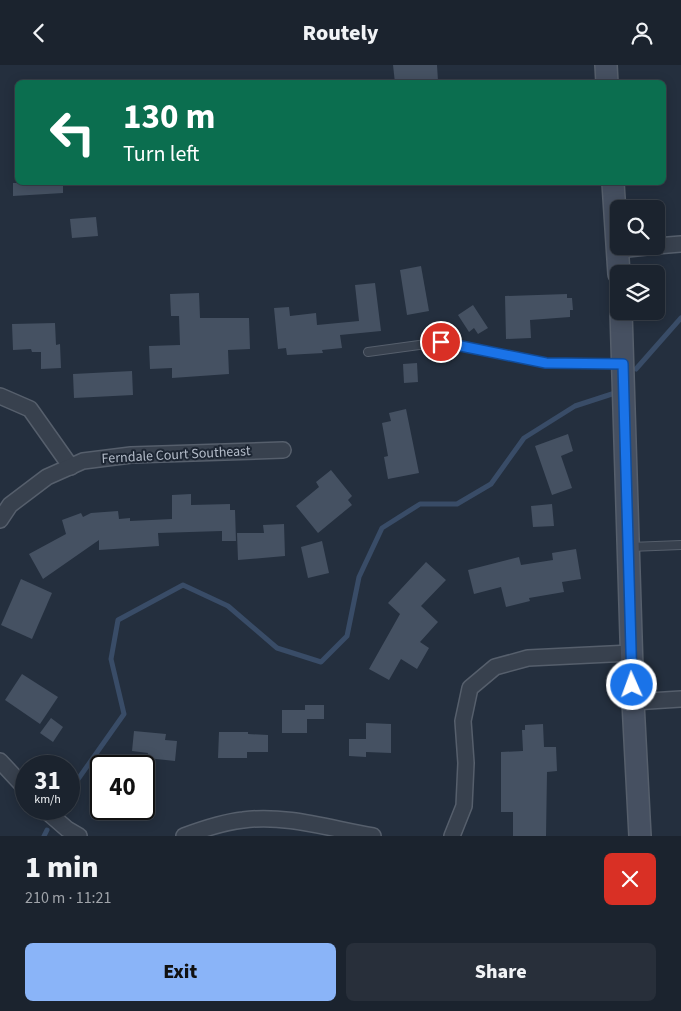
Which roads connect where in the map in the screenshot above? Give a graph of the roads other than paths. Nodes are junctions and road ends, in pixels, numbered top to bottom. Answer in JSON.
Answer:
{"nodes":[{"id":1,"x":606,"y":65,"type":"edge"},
{"id":2,"x":607,"y":80,"type":"edge"},
{"id":3,"x":613,"y":185,"type":"edge"},
{"id":4,"x":614,"y":200,"type":"edge"},
{"id":5,"x":681,"y":244,"type":"edge"},
{"id":6,"x":665,"y":245,"type":"edge"},
{"id":7,"x":621,"y":320,"type":"edge"},
{"id":8,"x":368,"y":352,"type":"dead end"},
{"id":9,"x":623,"y":364,"type":"junction"},
{"id":10,"x":0,"y":396,"type":"edge"},
{"id":11,"x":283,"y":450,"type":"dead end"},
{"id":12,"x":71,"y":467,"type":"junction"},
{"id":13,"x":0,"y":520,"type":"edge"},
{"id":14,"x":681,"y":545,"type":"edge"},
{"id":15,"x":628,"y":547,"type":"junction"},
{"id":16,"x":631,"y":653,"type":"junction"},
{"id":17,"x":681,"y":699,"type":"edge"},
{"id":18,"x":633,"y":702,"type":"junction"},
{"id":19,"x":0,"y":761,"type":"edge"},
{"id":20,"x":15,"y":777,"type":"edge"},
{"id":21,"x":57,"y":820,"type":"edge"},
{"id":22,"x":214,"y":831,"type":"edge"},
{"id":23,"x":79,"y":836,"type":"edge"},
{"id":24,"x":184,"y":836,"type":"edge"},
{"id":25,"x":373,"y":836,"type":"edge"},
{"id":26,"x":452,"y":836,"type":"edge"},
{"id":27,"x":640,"y":836,"type":"edge"}],
"edges":[{"from":1,"to":2,"type":"street"},
{"from":3,"to":4,"type":"street"},
{"from":5,"to":6,"type":"street"},
{"from":7,"to":9,"type":"street"},
{"from":8,"to":9,"type":"lane"},
{"from":9,"to":15,"type":"street"},
{"from":10,"to":12,"type":"street"},
{"from":11,"to":12,"type":"street","name":"Ferndale Court Southeast"},
{"from":12,"to":13,"type":"street","name":"Ferndale Court Southeast"},
{"from":14,"to":15,"type":"lane"},
{"from":15,"to":16,"type":"street"},
{"from":16,"to":18,"type":"street"},
{"from":16,"to":26,"type":"street"},
{"from":17,"to":18,"type":"street"},
{"from":18,"to":27,"type":"street"},
{"from":19,"to":20,"type":"street"},
{"from":21,"to":23,"type":"street"},
{"from":22,"to":24,"type":"street"},
{"from":22,"to":25,"type":"street"}]}
